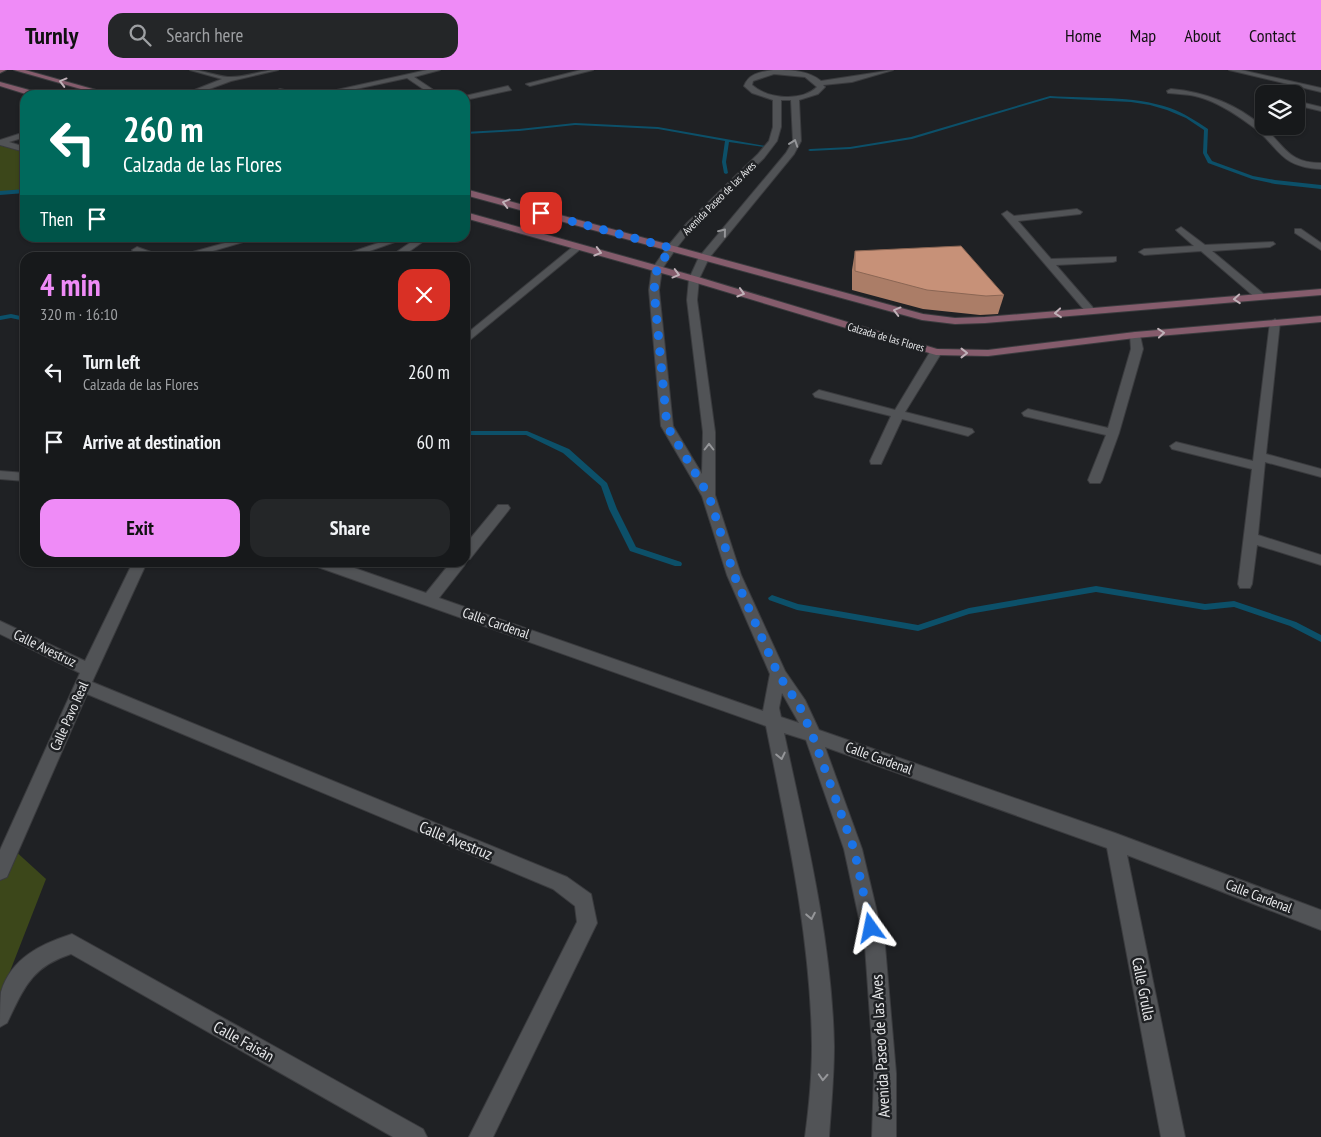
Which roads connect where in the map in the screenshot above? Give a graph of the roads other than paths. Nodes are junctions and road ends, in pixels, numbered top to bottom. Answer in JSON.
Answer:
{"nodes":[{"id":1,"x":17,"y":70,"type":"edge"},
{"id":2,"x":193,"y":70,"type":"edge"},
{"id":3,"x":275,"y":70,"type":"edge"},
{"id":4,"x":437,"y":70,"type":"edge"},
{"id":5,"x":589,"y":70,"type":"edge"},
{"id":6,"x":890,"y":70,"type":"edge"},
{"id":7,"x":1232,"y":70,"type":"edge"},
{"id":8,"x":791,"y":71,"type":"edge"},
{"id":9,"x":763,"y":72,"type":"edge"},
{"id":10,"x":408,"y":76,"type":"junction"},
{"id":11,"x":229,"y":79,"type":"junction"},
{"id":12,"x":0,"y":84,"type":"edge"},
{"id":13,"x":530,"y":84,"type":"dead end"},
{"id":14,"x":820,"y":84,"type":"junction"},
{"id":15,"x":1291,"y":85,"type":"edge"},
{"id":16,"x":508,"y":88,"type":"dead end"},
{"id":17,"x":1306,"y":88,"type":"edge"},
{"id":18,"x":20,"y":90,"type":"edge"},
{"id":19,"x":91,"y":90,"type":"edge"},
{"id":20,"x":199,"y":90,"type":"edge"},
{"id":21,"x":342,"y":90,"type":"edge"},
{"id":22,"x":429,"y":90,"type":"edge"},
{"id":23,"x":1321,"y":90,"type":"edge"},
{"id":24,"x":1171,"y":91,"type":"dead end"},
{"id":25,"x":470,"y":97,"type":"edge"},
{"id":26,"x":777,"y":98,"type":"junction"},
{"id":27,"x":795,"y":98,"type":"junction"},
{"id":28,"x":1305,"y":102,"type":"edge"},
{"id":29,"x":1305,"y":103,"type":"edge"},
{"id":30,"x":1321,"y":104,"type":"edge"},
{"id":31,"x":1321,"y":108,"type":"edge"},
{"id":32,"x":20,"y":136,"type":"edge"},
{"id":33,"x":1,"y":143,"type":"edge"},
{"id":34,"x":20,"y":149,"type":"edge"},
{"id":35,"x":757,"y":160,"type":"junction"},
{"id":36,"x":779,"y":164,"type":"junction"},
{"id":37,"x":1321,"y":166,"type":"edge"},
{"id":38,"x":470,"y":193,"type":"edge"},
{"id":39,"x":1077,"y":212,"type":"dead end"},
{"id":40,"x":470,"y":216,"type":"edge"},
{"id":41,"x":1181,"y":230,"type":"dead end"},
{"id":42,"x":1298,"y":230,"type":"dead end"},
{"id":43,"x":237,"y":242,"type":"edge"},
{"id":44,"x":388,"y":242,"type":"edge"},
{"id":45,"x":417,"y":242,"type":"edge"},
{"id":46,"x":1270,"y":244,"type":"dead end"},
{"id":47,"x":578,"y":247,"type":"junction"},
{"id":48,"x":1321,"y":247,"type":"edge"},
{"id":49,"x":671,"y":248,"type":"junction"},
{"id":50,"x":1202,"y":248,"type":"junction"},
{"id":51,"x":137,"y":250,"type":"dead end"},
{"id":52,"x":142,"y":252,"type":"edge"},
{"id":53,"x":199,"y":252,"type":"edge"},
{"id":54,"x":357,"y":252,"type":"edge"},
{"id":55,"x":402,"y":252,"type":"edge"},
{"id":56,"x":1144,"y":252,"type":"dead end"},
{"id":57,"x":704,"y":257,"type":"junction"},
{"id":58,"x":1113,"y":259,"type":"dead end"},
{"id":59,"x":1048,"y":262,"type":"junction"},
{"id":60,"x":657,"y":269,"type":"junction"},
{"id":61,"x":694,"y":279,"type":"junction"},
{"id":62,"x":1321,"y":292,"type":"edge"},
{"id":63,"x":1261,"y":297,"type":"junction"},
{"id":64,"x":1090,"y":310,"type":"junction"},
{"id":65,"x":1321,"y":318,"type":"edge"},
{"id":66,"x":1275,"y":322,"type":"junction"},
{"id":67,"x":1135,"y":335,"type":"junction"},
{"id":68,"x":470,"y":336,"type":"edge"},
{"id":69,"x":936,"y":352,"type":"junction"},
{"id":70,"x":819,"y":394,"type":"dead end"},
{"id":71,"x":1028,"y":413,"type":"dead end"},
{"id":72,"x":898,"y":414,"type":"junction"},
{"id":73,"x":968,"y":432,"type":"dead end"},
{"id":74,"x":1113,"y":433,"type":"junction"},
{"id":75,"x":1176,"y":446,"type":"dead end"},
{"id":76,"x":876,"y":461,"type":"dead end"},
{"id":77,"x":1259,"y":461,"type":"junction"},
{"id":78,"x":1321,"y":473,"type":"edge"},
{"id":79,"x":0,"y":475,"type":"edge"},
{"id":80,"x":20,"y":477,"type":"edge"},
{"id":81,"x":1095,"y":480,"type":"dead end"},
{"id":82,"x":709,"y":496,"type":"junction"},
{"id":83,"x":503,"y":508,"type":"dead end"},
{"id":84,"x":1250,"y":538,"type":"junction"},
{"id":85,"x":470,"y":549,"type":"edge"},
{"id":86,"x":1321,"y":560,"type":"edge"},
{"id":87,"x":138,"y":567,"type":"edge"},
{"id":88,"x":334,"y":567,"type":"edge"},
{"id":89,"x":455,"y":567,"type":"edge"},
{"id":90,"x":1245,"y":584,"type":"dead end"},
{"id":91,"x":429,"y":600,"type":"junction"},
{"id":92,"x":0,"y":627,"type":"edge"},
{"id":93,"x":778,"y":674,"type":"junction"},
{"id":94,"x":86,"y":678,"type":"junction"},
{"id":95,"x":773,"y":720,"type":"junction"},
{"id":96,"x":812,"y":734,"type":"junction"},
{"id":97,"x":1115,"y":842,"type":"junction"},
{"id":98,"x":0,"y":871,"type":"edge"},
{"id":99,"x":1321,"y":920,"type":"edge"},
{"id":100,"x":0,"y":1016,"type":"edge"},
{"id":101,"x":415,"y":1137,"type":"edge"},
{"id":102,"x":480,"y":1137,"type":"edge"},
{"id":103,"x":818,"y":1137,"type":"edge"},
{"id":104,"x":884,"y":1137,"type":"edge"},
{"id":105,"x":1173,"y":1137,"type":"edge"}],
"edges":[{"from":19,"to":1,"type":"street","one_way":true},
{"from":2,"to":11,"type":"street"},
{"from":3,"to":11,"type":"street"},
{"from":4,"to":10,"type":"street"},
{"from":5,"to":13,"type":"street"},
{"from":6,"to":14,"type":"street"},
{"from":7,"to":15,"type":"street"},
{"from":8,"to":9,"type":"street"},
{"from":8,"to":14,"type":"street"},
{"from":9,"to":26,"type":"street"},
{"from":10,"to":21,"type":"street"},
{"from":10,"to":22,"type":"street"},
{"from":11,"to":20,"type":"street"},
{"from":12,"to":18,"type":"street"},
{"from":14,"to":27,"type":"street"},
{"from":16,"to":25,"type":"street"},
{"from":17,"to":23,"type":"street"},
{"from":24,"to":37,"type":"street"},
{"from":26,"to":27,"type":"street"},
{"from":26,"to":35,"type":"street","name":"Avenida Paseo de las Aves"},
{"from":36,"to":27,"type":"street","name":"Avenida Paseo de las Aves","one_way":true},
{"from":28,"to":30,"type":"street"},
{"from":29,"to":31,"type":"street"},
{"from":32,"to":33,"type":"street"},
{"from":33,"to":34,"type":"street"},
{"from":35,"to":36,"type":"street"},
{"from":35,"to":49,"type":"street","name":"Avenida Paseo de las Aves"},
{"from":57,"to":36,"type":"street","name":"Avenida Paseo de las Aves","one_way":true},
{"from":49,"to":38,"type":"street","one_way":true},
{"from":39,"to":59,"type":"street"},
{"from":40,"to":47,"type":"street","name":"Calzada de las Flores"},
{"from":41,"to":50,"type":"street"},
{"from":42,"to":48,"type":"street"},
{"from":43,"to":53,"type":"street"},
{"from":44,"to":54,"type":"street"},
{"from":45,"to":55,"type":"street"},
{"from":46,"to":50,"type":"street"},
{"from":47,"to":60,"type":"street","name":"Calzada de las Flores","one_way":true},
{"from":47,"to":68,"type":"street"},
{"from":49,"to":57,"type":"street"},
{"from":49,"to":60,"type":"street","name":"Avenida Paseo de las Aves"},
{"from":50,"to":56,"type":"street"},
{"from":50,"to":63,"type":"street"},
{"from":51,"to":52,"type":"street"},
{"from":57,"to":61,"type":"street","name":"Avenida Paseo de las Aves"},
{"from":64,"to":57,"type":"street","one_way":true},
{"from":58,"to":59,"type":"street"},
{"from":59,"to":64,"type":"street"},
{"from":60,"to":61,"type":"street","name":"Calzada de las Flores","one_way":true},
{"from":60,"to":82,"type":"street","name":"Avenida Paseo de las Aves"},
{"from":61,"to":69,"type":"street","name":"Calzada de las Flores","one_way":true},
{"from":82,"to":61,"type":"street","name":"Avenida Paseo de las Aves","one_way":true},
{"from":62,"to":63,"type":"street"},
{"from":63,"to":64,"type":"street","one_way":true},
{"from":65,"to":66,"type":"street","name":"Calzada de las Flores"},
{"from":67,"to":66,"type":"street","name":"Calzada de las Flores","one_way":true},
{"from":66,"to":77,"type":"street"},
{"from":69,"to":67,"type":"street","name":"Calzada de las Flores","one_way":true},
{"from":67,"to":74,"type":"street"},
{"from":69,"to":72,"type":"street"},
{"from":70,"to":72,"type":"street"},
{"from":71,"to":74,"type":"street"},
{"from":72,"to":73,"type":"street"},
{"from":72,"to":76,"type":"street"},
{"from":74,"to":81,"type":"street"},
{"from":75,"to":77,"type":"street"},
{"from":77,"to":78,"type":"street"},
{"from":77,"to":84,"type":"street"},
{"from":79,"to":80,"type":"street"},
{"from":82,"to":93,"type":"street","name":"Avenida Paseo de las Aves"},
{"from":83,"to":85,"type":"street"},
{"from":84,"to":86,"type":"street"},
{"from":84,"to":90,"type":"street"},
{"from":87,"to":94,"type":"street","name":"Calle Pavo Real"},
{"from":88,"to":91,"type":"street","name":"Calle Cardenal"},
{"from":89,"to":91,"type":"street"},
{"from":91,"to":95,"type":"street","name":"Calle Cardenal"},
{"from":92,"to":94,"type":"street","name":"Calle Avestruz"},
{"from":93,"to":95,"type":"street"},
{"from":93,"to":96,"type":"street","name":"Avenida Paseo de las Aves"},
{"from":94,"to":98,"type":"street","name":"Calle Pavo Real"},
{"from":94,"to":102,"type":"street","name":"Calle Avestruz"},
{"from":95,"to":96,"type":"street","name":"Calle Cardenal"},
{"from":95,"to":103,"type":"street","one_way":true},
{"from":96,"to":97,"type":"street","name":"Calle Cardenal"},
{"from":96,"to":104,"type":"street","name":"Avenida Paseo de las Aves"},
{"from":97,"to":99,"type":"street","name":"Calle Cardenal"},
{"from":97,"to":105,"type":"street","name":"Calle Grulla"},
{"from":100,"to":101,"type":"street","name":"Calle Faisán"}]}
